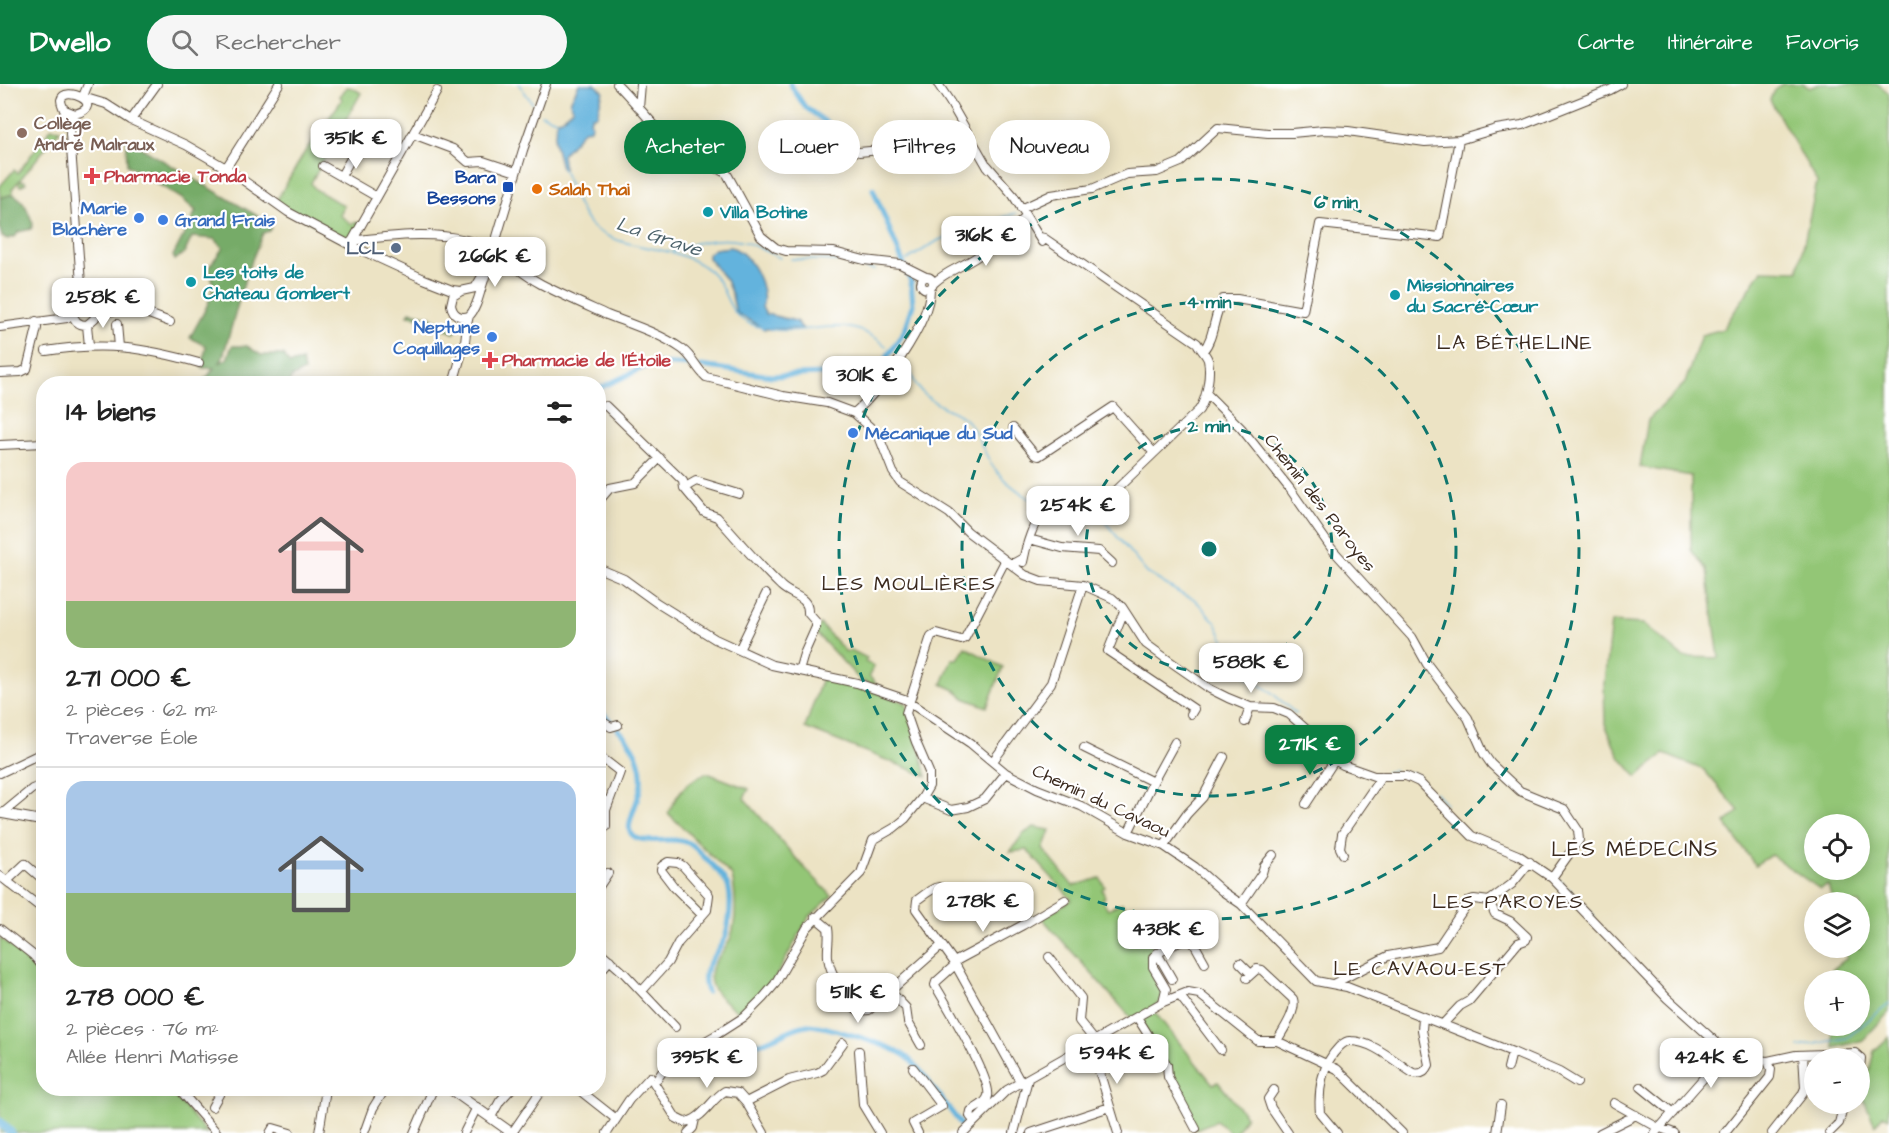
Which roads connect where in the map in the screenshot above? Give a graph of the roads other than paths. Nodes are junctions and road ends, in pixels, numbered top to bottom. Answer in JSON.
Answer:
{"nodes":[{"id":1,"x":88,"y":84,"type":"edge"},
{"id":2,"x":157,"y":84,"type":"edge"},
{"id":3,"x":279,"y":84,"type":"edge"},
{"id":4,"x":548,"y":84,"type":"edge"},
{"id":5,"x":617,"y":84,"type":"edge"},
{"id":6,"x":641,"y":84,"type":"edge"},
{"id":7,"x":938,"y":84,"type":"edge"},
{"id":8,"x":1621,"y":84,"type":"edge"},
{"id":9,"x":72,"y":87,"type":"edge"},
{"id":10,"x":437,"y":91,"type":"dead end"},
{"id":11,"x":85,"y":100,"type":"junction"},
{"id":12,"x":639,"y":108,"type":"junction"},
{"id":13,"x":65,"y":110,"type":"junction"},
{"id":14,"x":75,"y":114,"type":"junction"},
{"id":15,"x":127,"y":118,"type":"junction"},
{"id":16,"x":960,"y":120,"type":"edge"},
{"id":17,"x":370,"y":125,"type":"dead end"},
{"id":18,"x":413,"y":134,"type":"junction"},
{"id":19,"x":1459,"y":140,"type":"junction"},
{"id":20,"x":977,"y":148,"type":"edge"},
{"id":21,"x":323,"y":166,"type":"dead end"},
{"id":22,"x":226,"y":168,"type":"junction"},
{"id":23,"x":72,"y":170,"type":"junction"},
{"id":24,"x":516,"y":172,"type":"junction"},
{"id":25,"x":341,"y":176,"type":"junction"},
{"id":26,"x":377,"y":197,"type":"junction"},
{"id":27,"x":1021,"y":209,"type":"junction"},
{"id":28,"x":1026,"y":217,"type":"junction"},
{"id":29,"x":1032,"y":226,"type":"junction"},
{"id":30,"x":1008,"y":234,"type":"junction"},
{"id":31,"x":351,"y":243,"type":"junction"},
{"id":32,"x":494,"y":250,"type":"junction"},
{"id":33,"x":488,"y":266,"type":"junction"},
{"id":34,"x":424,"y":279,"type":"junction"},
{"id":35,"x":929,"y":282,"type":"junction"},
{"id":36,"x":464,"y":291,"type":"junction"},
{"id":37,"x":451,"y":300,"type":"junction"},
{"id":38,"x":476,"y":300,"type":"junction"},
{"id":39,"x":83,"y":303,"type":"junction"},
{"id":40,"x":98,"y":312,"type":"junction"},
{"id":41,"x":74,"y":315,"type":"junction"},
{"id":42,"x":458,"y":316,"type":"junction"},
{"id":43,"x":469,"y":316,"type":"junction"},
{"id":44,"x":36,"y":321,"type":"junction"},
{"id":45,"x":170,"y":322,"type":"dead end"},
{"id":46,"x":117,"y":324,"type":"dead end"},
{"id":47,"x":87,"y":325,"type":"junction"},
{"id":48,"x":0,"y":327,"type":"edge"},
{"id":49,"x":465,"y":342,"type":"junction"},
{"id":50,"x":89,"y":346,"type":"junction"},
{"id":51,"x":119,"y":347,"type":"junction"},
{"id":52,"x":1201,"y":350,"type":"junction"},
{"id":53,"x":46,"y":351,"type":"dead end"},
{"id":54,"x":199,"y":363,"type":"dead end"},
{"id":55,"x":0,"y":373,"type":"edge"},
{"id":56,"x":456,"y":376,"type":"edge"},
{"id":57,"x":1205,"y":397,"type":"junction"},
{"id":58,"x":606,"y":406,"type":"dead end"},
{"id":59,"x":854,"y":413,"type":"junction"},
{"id":60,"x":1013,"y":428,"type":"dead end"},
{"id":61,"x":36,"y":444,"type":"edge"},
{"id":62,"x":0,"y":446,"type":"edge"},
{"id":63,"x":1154,"y":453,"type":"junction"},
{"id":64,"x":660,"y":458,"type":"junction"},
{"id":65,"x":684,"y":488,"type":"junction"},
{"id":66,"x":606,"y":493,"type":"edge"},
{"id":67,"x":739,"y":494,"type":"dead end"},
{"id":68,"x":1029,"y":539,"type":"junction"},
{"id":69,"x":1023,"y":558,"type":"junction"},
{"id":70,"x":1009,"y":562,"type":"junction"},
{"id":71,"x":1112,"y":563,"type":"dead end"},
{"id":72,"x":606,"y":571,"type":"edge"},
{"id":73,"x":1023,"y":573,"type":"junction"},
{"id":74,"x":1083,"y":585,"type":"junction"},
{"id":75,"x":766,"y":594,"type":"dead end"},
{"id":76,"x":1124,"y":611,"type":"junction"},
{"id":77,"x":739,"y":651,"type":"junction"},
{"id":78,"x":800,"y":671,"type":"junction"},
{"id":79,"x":909,"y":702,"type":"junction"},
{"id":80,"x":1250,"y":707,"type":"junction"},
{"id":81,"x":1191,"y":714,"type":"dead end"},
{"id":82,"x":606,"y":722,"type":"edge"},
{"id":83,"x":1245,"y":722,"type":"dead end"},
{"id":84,"x":616,"y":726,"type":"dead end"},
{"id":85,"x":1175,"y":742,"type":"dead end"},
{"id":86,"x":1084,"y":748,"type":"dead end"},
{"id":87,"x":36,"y":756,"type":"edge"},
{"id":88,"x":1224,"y":757,"type":"dead end"},
{"id":89,"x":1334,"y":760,"type":"junction"},
{"id":90,"x":606,"y":761,"type":"edge"},
{"id":91,"x":993,"y":761,"type":"junction"},
{"id":92,"x":0,"y":773,"type":"edge"},
{"id":93,"x":1006,"y":773,"type":"junction"},
{"id":94,"x":1382,"y":776,"type":"junction"},
{"id":95,"x":1153,"y":782,"type":"junction"},
{"id":96,"x":36,"y":787,"type":"edge"},
{"id":97,"x":922,"y":798,"type":"junction"},
{"id":98,"x":608,"y":803,"type":"joint"},
{"id":99,"x":1306,"y":804,"type":"dead end"},
{"id":100,"x":2,"y":813,"type":"edge"},
{"id":101,"x":36,"y":819,"type":"edge"},
{"id":102,"x":606,"y":827,"type":"dead end"},
{"id":103,"x":1128,"y":833,"type":"junction"},
{"id":104,"x":1164,"y":846,"type":"junction"},
{"id":105,"x":1343,"y":854,"type":"dead end"},
{"id":106,"x":1273,"y":855,"type":"dead end"},
{"id":107,"x":1530,"y":862,"type":"junction"},
{"id":108,"x":36,"y":873,"type":"edge"},
{"id":109,"x":608,"y":873,"type":"dead end"},
{"id":110,"x":606,"y":876,"type":"edge"},
{"id":111,"x":4,"y":878,"type":"edge"},
{"id":112,"x":1552,"y":878,"type":"junction"},
{"id":113,"x":962,"y":895,"type":"dead end"},
{"id":114,"x":1065,"y":900,"type":"dead end"},
{"id":115,"x":1489,"y":901,"type":"junction"},
{"id":116,"x":36,"y":904,"type":"edge"},
{"id":117,"x":1241,"y":904,"type":"junction"},
{"id":118,"x":702,"y":915,"type":"junction"},
{"id":119,"x":816,"y":917,"type":"junction"},
{"id":120,"x":0,"y":929,"type":"edge"},
{"id":121,"x":1209,"y":930,"type":"dead end"},
{"id":122,"x":1191,"y":938,"type":"junction"},
{"id":123,"x":941,"y":946,"type":"junction"},
{"id":124,"x":1157,"y":953,"type":"junction"},
{"id":125,"x":606,"y":957,"type":"edge"},
{"id":126,"x":1049,"y":957,"type":"dead end"},
{"id":127,"x":36,"y":959,"type":"edge"},
{"id":128,"x":610,"y":960,"type":"junction"},
{"id":129,"x":1205,"y":963,"type":"dead end"},
{"id":130,"x":1240,"y":963,"type":"dead end"},
{"id":131,"x":955,"y":964,"type":"junction"},
{"id":132,"x":606,"y":965,"type":"edge"},
{"id":133,"x":1172,"y":979,"type":"dead end"},
{"id":134,"x":1333,"y":984,"type":"junction"},
{"id":135,"x":890,"y":991,"type":"junction"},
{"id":136,"x":642,"y":992,"type":"junction"},
{"id":137,"x":1180,"y":996,"type":"junction"},
{"id":138,"x":1163,"y":1002,"type":"junction"},
{"id":139,"x":1137,"y":1017,"type":"junction"},
{"id":140,"x":1423,"y":1017,"type":"junction"},
{"id":141,"x":1443,"y":1024,"type":"junction"},
{"id":142,"x":675,"y":1027,"type":"dead end"},
{"id":143,"x":1277,"y":1041,"type":"junction"},
{"id":144,"x":843,"y":1043,"type":"dead end"},
{"id":145,"x":1093,"y":1043,"type":"junction"},
{"id":146,"x":921,"y":1045,"type":"dead end"},
{"id":147,"x":1221,"y":1050,"type":"dead end"},
{"id":148,"x":859,"y":1051,"type":"dead end"},
{"id":149,"x":1512,"y":1052,"type":"junction"},
{"id":150,"x":1803,"y":1055,"type":"joint"},
{"id":151,"x":1722,"y":1057,"type":"junction"},
{"id":152,"x":1768,"y":1061,"type":"junction"},
{"id":153,"x":1326,"y":1064,"type":"junction"},
{"id":154,"x":913,"y":1068,"type":"dead end"},
{"id":155,"x":1508,"y":1068,"type":"dead end"},
{"id":156,"x":654,"y":1079,"type":"junction"},
{"id":157,"x":1025,"y":1081,"type":"junction"},
{"id":158,"x":1577,"y":1083,"type":"dead end"},
{"id":159,"x":1641,"y":1087,"type":"dead end"},
{"id":160,"x":1274,"y":1090,"type":"dead end"},
{"id":161,"x":185,"y":1096,"type":"edge"},
{"id":162,"x":218,"y":1096,"type":"edge"},
{"id":163,"x":325,"y":1096,"type":"edge"},
{"id":164,"x":381,"y":1096,"type":"edge"},
{"id":165,"x":431,"y":1096,"type":"edge"},
{"id":166,"x":460,"y":1096,"type":"edge"},
{"id":167,"x":505,"y":1096,"type":"edge"},
{"id":168,"x":537,"y":1096,"type":"edge"},
{"id":169,"x":587,"y":1096,"type":"edge"},
{"id":170,"x":746,"y":1102,"type":"junction"},
{"id":171,"x":1614,"y":1103,"type":"dead end"},
{"id":172,"x":1501,"y":1105,"type":"dead end"},
{"id":173,"x":212,"y":1107,"type":"dead end"},
{"id":174,"x":477,"y":1107,"type":"junction"},
{"id":175,"x":1110,"y":1107,"type":"junction"},
{"id":176,"x":1673,"y":1113,"type":"junction"},
{"id":177,"x":1842,"y":1114,"type":"edge"},
{"id":178,"x":1636,"y":1115,"type":"junction"},
{"id":179,"x":491,"y":1117,"type":"junction"},
{"id":180,"x":616,"y":1119,"type":"junction"},
{"id":181,"x":695,"y":1119,"type":"junction"},
{"id":182,"x":972,"y":1124,"type":"junction"},
{"id":183,"x":1196,"y":1129,"type":"dead end"},
{"id":184,"x":1657,"y":1130,"type":"edge"},
{"id":185,"x":217,"y":1133,"type":"edge"},
{"id":186,"x":270,"y":1133,"type":"edge"},
{"id":187,"x":290,"y":1133,"type":"edge"},
{"id":188,"x":319,"y":1133,"type":"edge"},
{"id":189,"x":364,"y":1133,"type":"edge"},
{"id":190,"x":414,"y":1133,"type":"edge"},
{"id":191,"x":464,"y":1133,"type":"edge"},
{"id":192,"x":512,"y":1133,"type":"edge"},
{"id":193,"x":607,"y":1133,"type":"edge"},
{"id":194,"x":688,"y":1133,"type":"edge"},
{"id":195,"x":764,"y":1133,"type":"edge"},
{"id":196,"x":880,"y":1133,"type":"edge"},
{"id":197,"x":918,"y":1133,"type":"edge"},
{"id":198,"x":963,"y":1133,"type":"edge"},
{"id":199,"x":1014,"y":1133,"type":"edge"},
{"id":200,"x":1030,"y":1133,"type":"edge"},
{"id":201,"x":1118,"y":1133,"type":"edge"},
{"id":202,"x":1288,"y":1133,"type":"edge"},
{"id":203,"x":1337,"y":1133,"type":"edge"},
{"id":204,"x":1402,"y":1133,"type":"edge"},
{"id":205,"x":1497,"y":1133,"type":"edge"},
{"id":206,"x":1600,"y":1133,"type":"edge"},
{"id":207,"x":1674,"y":1133,"type":"edge"},
{"id":208,"x":1725,"y":1133,"type":"edge"},
{"id":209,"x":1772,"y":1133,"type":"edge"},
{"id":210,"x":1829,"y":1133,"type":"edge"}],
"edges":[{"from":1,"to":11,"type":"street"},
{"from":2,"to":15,"type":"street"},
{"from":3,"to":22,"type":"street"},
{"from":4,"to":24,"type":"street"},
{"from":5,"to":12,"type":"street"},
{"from":6,"to":12,"type":"street"},
{"from":7,"to":16,"type":"street"},
{"from":8,"to":19,"type":"street"},
{"from":9,"to":11,"type":"street"},
{"from":9,"to":13,"type":"street"},
{"from":10,"to":18,"type":"street"},
{"from":11,"to":14,"type":"street"},
{"from":11,"to":15,"type":"street"},
{"from":12,"to":35,"type":"street"},
{"from":13,"to":14,"type":"street"},
{"from":13,"to":23,"type":"street"},
{"from":14,"to":23,"type":"street"},
{"from":15,"to":22,"type":"street"},
{"from":17,"to":25,"type":"street"},
{"from":18,"to":24,"type":"street"},
{"from":18,"to":26,"type":"street"},
{"from":19,"to":27,"type":"street"},
{"from":19,"to":52,"type":"street"},
{"from":20,"to":27,"type":"street"},
{"from":21,"to":25,"type":"street"},
{"from":22,"to":31,"type":"street"},
{"from":23,"to":39,"type":"street"},
{"from":24,"to":32,"type":"street"},
{"from":25,"to":26,"type":"street"},
{"from":26,"to":31,"type":"street"},
{"from":27,"to":28,"type":"street"},
{"from":28,"to":29,"type":"street"},
{"from":28,"to":30,"type":"street"},
{"from":29,"to":30,"type":"street"},
{"from":29,"to":52,"type":"street"},
{"from":30,"to":35,"type":"street"},
{"from":31,"to":32,"type":"street"},
{"from":31,"to":34,"type":"street"},
{"from":32,"to":33,"type":"street"},
{"from":32,"to":59,"type":"street"},
{"from":33,"to":36,"type":"street"},
{"from":33,"to":38,"type":"street"},
{"from":34,"to":36,"type":"street"},
{"from":34,"to":37,"type":"street"},
{"from":35,"to":59,"type":"street"},
{"from":36,"to":37,"type":"street"},
{"from":36,"to":38,"type":"street"},
{"from":37,"to":42,"type":"street"},
{"from":38,"to":43,"type":"street"},
{"from":39,"to":40,"type":"street"},
{"from":39,"to":41,"type":"street"},
{"from":40,"to":45,"type":"street"},
{"from":40,"to":47,"type":"street"},
{"from":41,"to":44,"type":"street"},
{"from":41,"to":47,"type":"street"},
{"from":42,"to":43,"type":"street"},
{"from":42,"to":49,"type":"street"},
{"from":43,"to":49,"type":"street"},
{"from":44,"to":48,"type":"street"},
{"from":44,"to":55,"type":"street"},
{"from":46,"to":51,"type":"street"},
{"from":47,"to":50,"type":"street"},
{"from":49,"to":56,"type":"street"},
{"from":50,"to":51,"type":"street"},
{"from":50,"to":53,"type":"street"},
{"from":51,"to":54,"type":"street"},
{"from":52,"to":57,"type":"street"},
{"from":57,"to":63,"type":"street"},
{"from":57,"to":112,"type":"street","name":"Chemin des Paroyes"},
{"from":58,"to":64,"type":"street"},
{"from":59,"to":70,"type":"street"},
{"from":60,"to":63,"type":"street"},
{"from":61,"to":62,"type":"street"},
{"from":63,"to":68,"type":"street"},
{"from":64,"to":65,"type":"street"},
{"from":64,"to":66,"type":"street"},
{"from":65,"to":67,"type":"street"},
{"from":65,"to":78,"type":"street"},
{"from":68,"to":69,"type":"street"},
{"from":68,"to":71,"type":"street"},
{"from":69,"to":70,"type":"street"},
{"from":69,"to":73,"type":"street"},
{"from":70,"to":73,"type":"street"},
{"from":70,"to":79,"type":"street"},
{"from":72,"to":77,"type":"street","name":"Chemin du Cavaou"},
{"from":73,"to":74,"type":"street"},
{"from":74,"to":76,"type":"street"},
{"from":74,"to":91,"type":"street"},
{"from":75,"to":77,"type":"street"},
{"from":76,"to":80,"type":"street"},
{"from":76,"to":81,"type":"street"},
{"from":77,"to":78,"type":"street","name":"Chemin du Cavaou"},
{"from":78,"to":79,"type":"street","name":"Chemin du Cavaou"},
{"from":79,"to":91,"type":"street","name":"Chemin du Cavaou"},
{"from":79,"to":97,"type":"street"},
{"from":80,"to":83,"type":"street"},
{"from":80,"to":89,"type":"street"},
{"from":82,"to":84,"type":"street"},
{"from":85,"to":95,"type":"street"},
{"from":86,"to":95,"type":"street"},
{"from":87,"to":92,"type":"street"},
{"from":88,"to":104,"type":"street"},
{"from":89,"to":94,"type":"street"},
{"from":89,"to":99,"type":"street"},
{"from":90,"to":98,"type":"street"},
{"from":91,"to":93,"type":"street","name":"Chemin du Cavaou"},
{"from":93,"to":97,"type":"street"},
{"from":93,"to":103,"type":"street","name":"Chemin du Cavaou"},
{"from":94,"to":105,"type":"street"},
{"from":94,"to":107,"type":"street"},
{"from":95,"to":103,"type":"street"},
{"from":96,"to":100,"type":"street"},
{"from":97,"to":119,"type":"street"},
{"from":98,"to":102,"type":"street"},
{"from":100,"to":101,"type":"main road"},
{"from":103,"to":104,"type":"street","name":"Chemin du Cavaou"},
{"from":104,"to":117,"type":"street","name":"Chemin du Cavaou"},
{"from":106,"to":117,"type":"street"},
{"from":107,"to":112,"type":"street"},
{"from":107,"to":115,"type":"street"},
{"from":108,"to":111,"type":"street"},
{"from":109,"to":110,"type":"street"},
{"from":111,"to":116,"type":"street"},
{"from":112,"to":151,"type":"street"},
{"from":113,"to":123,"type":"street"},
{"from":114,"to":131,"type":"street"},
{"from":115,"to":134,"type":"street"},
{"from":115,"to":141,"type":"street"},
{"from":117,"to":134,"type":"street","name":"Chemin du Cavaou"},
{"from":118,"to":118,"type":"street"},
{"from":118,"to":136,"type":"street"},
{"from":119,"to":135,"type":"street"},
{"from":119,"to":156,"type":"street"},
{"from":120,"to":127,"type":"street"},
{"from":121,"to":122,"type":"street"},
{"from":122,"to":124,"type":"street"},
{"from":122,"to":129,"type":"street"},
{"from":123,"to":131,"type":"street"},
{"from":123,"to":135,"type":"street"},
{"from":124,"to":133,"type":"street"},
{"from":124,"to":138,"type":"street"},
{"from":125,"to":128,"type":"street"},
{"from":126,"to":145,"type":"street"},
{"from":128,"to":132,"type":"street"},
{"from":128,"to":136,"type":"street"},
{"from":130,"to":143,"type":"street"},
{"from":131,"to":157,"type":"street"},
{"from":131,"to":182,"type":"street"},
{"from":134,"to":140,"type":"street","name":"Chemin du Cavaou"},
{"from":135,"to":146,"type":"street"},
{"from":136,"to":142,"type":"street"},
{"from":137,"to":138,"type":"street"},
{"from":137,"to":143,"type":"street"},
{"from":137,"to":147,"type":"street"},
{"from":138,"to":139,"type":"street"},
{"from":139,"to":145,"type":"street"},
{"from":139,"to":183,"type":"street"},
{"from":140,"to":141,"type":"street","name":"Chemin du Cavaou"},
{"from":140,"to":153,"type":"street"},
{"from":141,"to":149,"type":"street","name":"Chemin du Cavaou"},
{"from":143,"to":153,"type":"street"},
{"from":144,"to":170,"type":"street"},
{"from":145,"to":157,"type":"street"},
{"from":145,"to":175,"type":"street"},
{"from":148,"to":196,"type":"street"},
{"from":149,"to":155,"type":"street"},
{"from":149,"to":158,"type":"street","name":"Chemin du Cavaou"},
{"from":150,"to":152,"type":"street"},
{"from":150,"to":209,"type":"street"},
{"from":151,"to":152,"type":"street"},
{"from":151,"to":176,"type":"street"},
{"from":152,"to":208,"type":"street"},
{"from":153,"to":203,"type":"street"},
{"from":153,"to":204,"type":"street"},
{"from":154,"to":197,"type":"street"},
{"from":156,"to":180,"type":"street"},
{"from":156,"to":181,"type":"street"},
{"from":157,"to":182,"type":"street"},
{"from":157,"to":199,"type":"street"},
{"from":159,"to":176,"type":"street"},
{"from":160,"to":202,"type":"street"},
{"from":161,"to":185,"type":"street"},
{"from":162,"to":173,"type":"street"},
{"from":163,"to":188,"type":"street"},
{"from":164,"to":189,"type":"street"},
{"from":165,"to":190,"type":"street"},
{"from":166,"to":174,"type":"main road"},
{"from":167,"to":179,"type":"street"},
{"from":168,"to":192,"type":"street"},
{"from":169,"to":180,"type":"street"},
{"from":170,"to":181,"type":"street"},
{"from":170,"to":195,"type":"street"},
{"from":171,"to":178,"type":"street"},
{"from":172,"to":205,"type":"street"},
{"from":174,"to":179,"type":"main road"},
{"from":174,"to":191,"type":"street"},
{"from":175,"to":200,"type":"street"},
{"from":175,"to":201,"type":"street"},
{"from":176,"to":184,"type":"street"},
{"from":177,"to":210,"type":"street"},
{"from":178,"to":184,"type":"street"},
{"from":178,"to":206,"type":"street"},
{"from":179,"to":192,"type":"main road"},
{"from":180,"to":193,"type":"street"},
{"from":181,"to":194,"type":"street"},
{"from":182,"to":198,"type":"street"},
{"from":184,"to":207,"type":"street"},
{"from":186,"to":187,"type":"street"}]}
